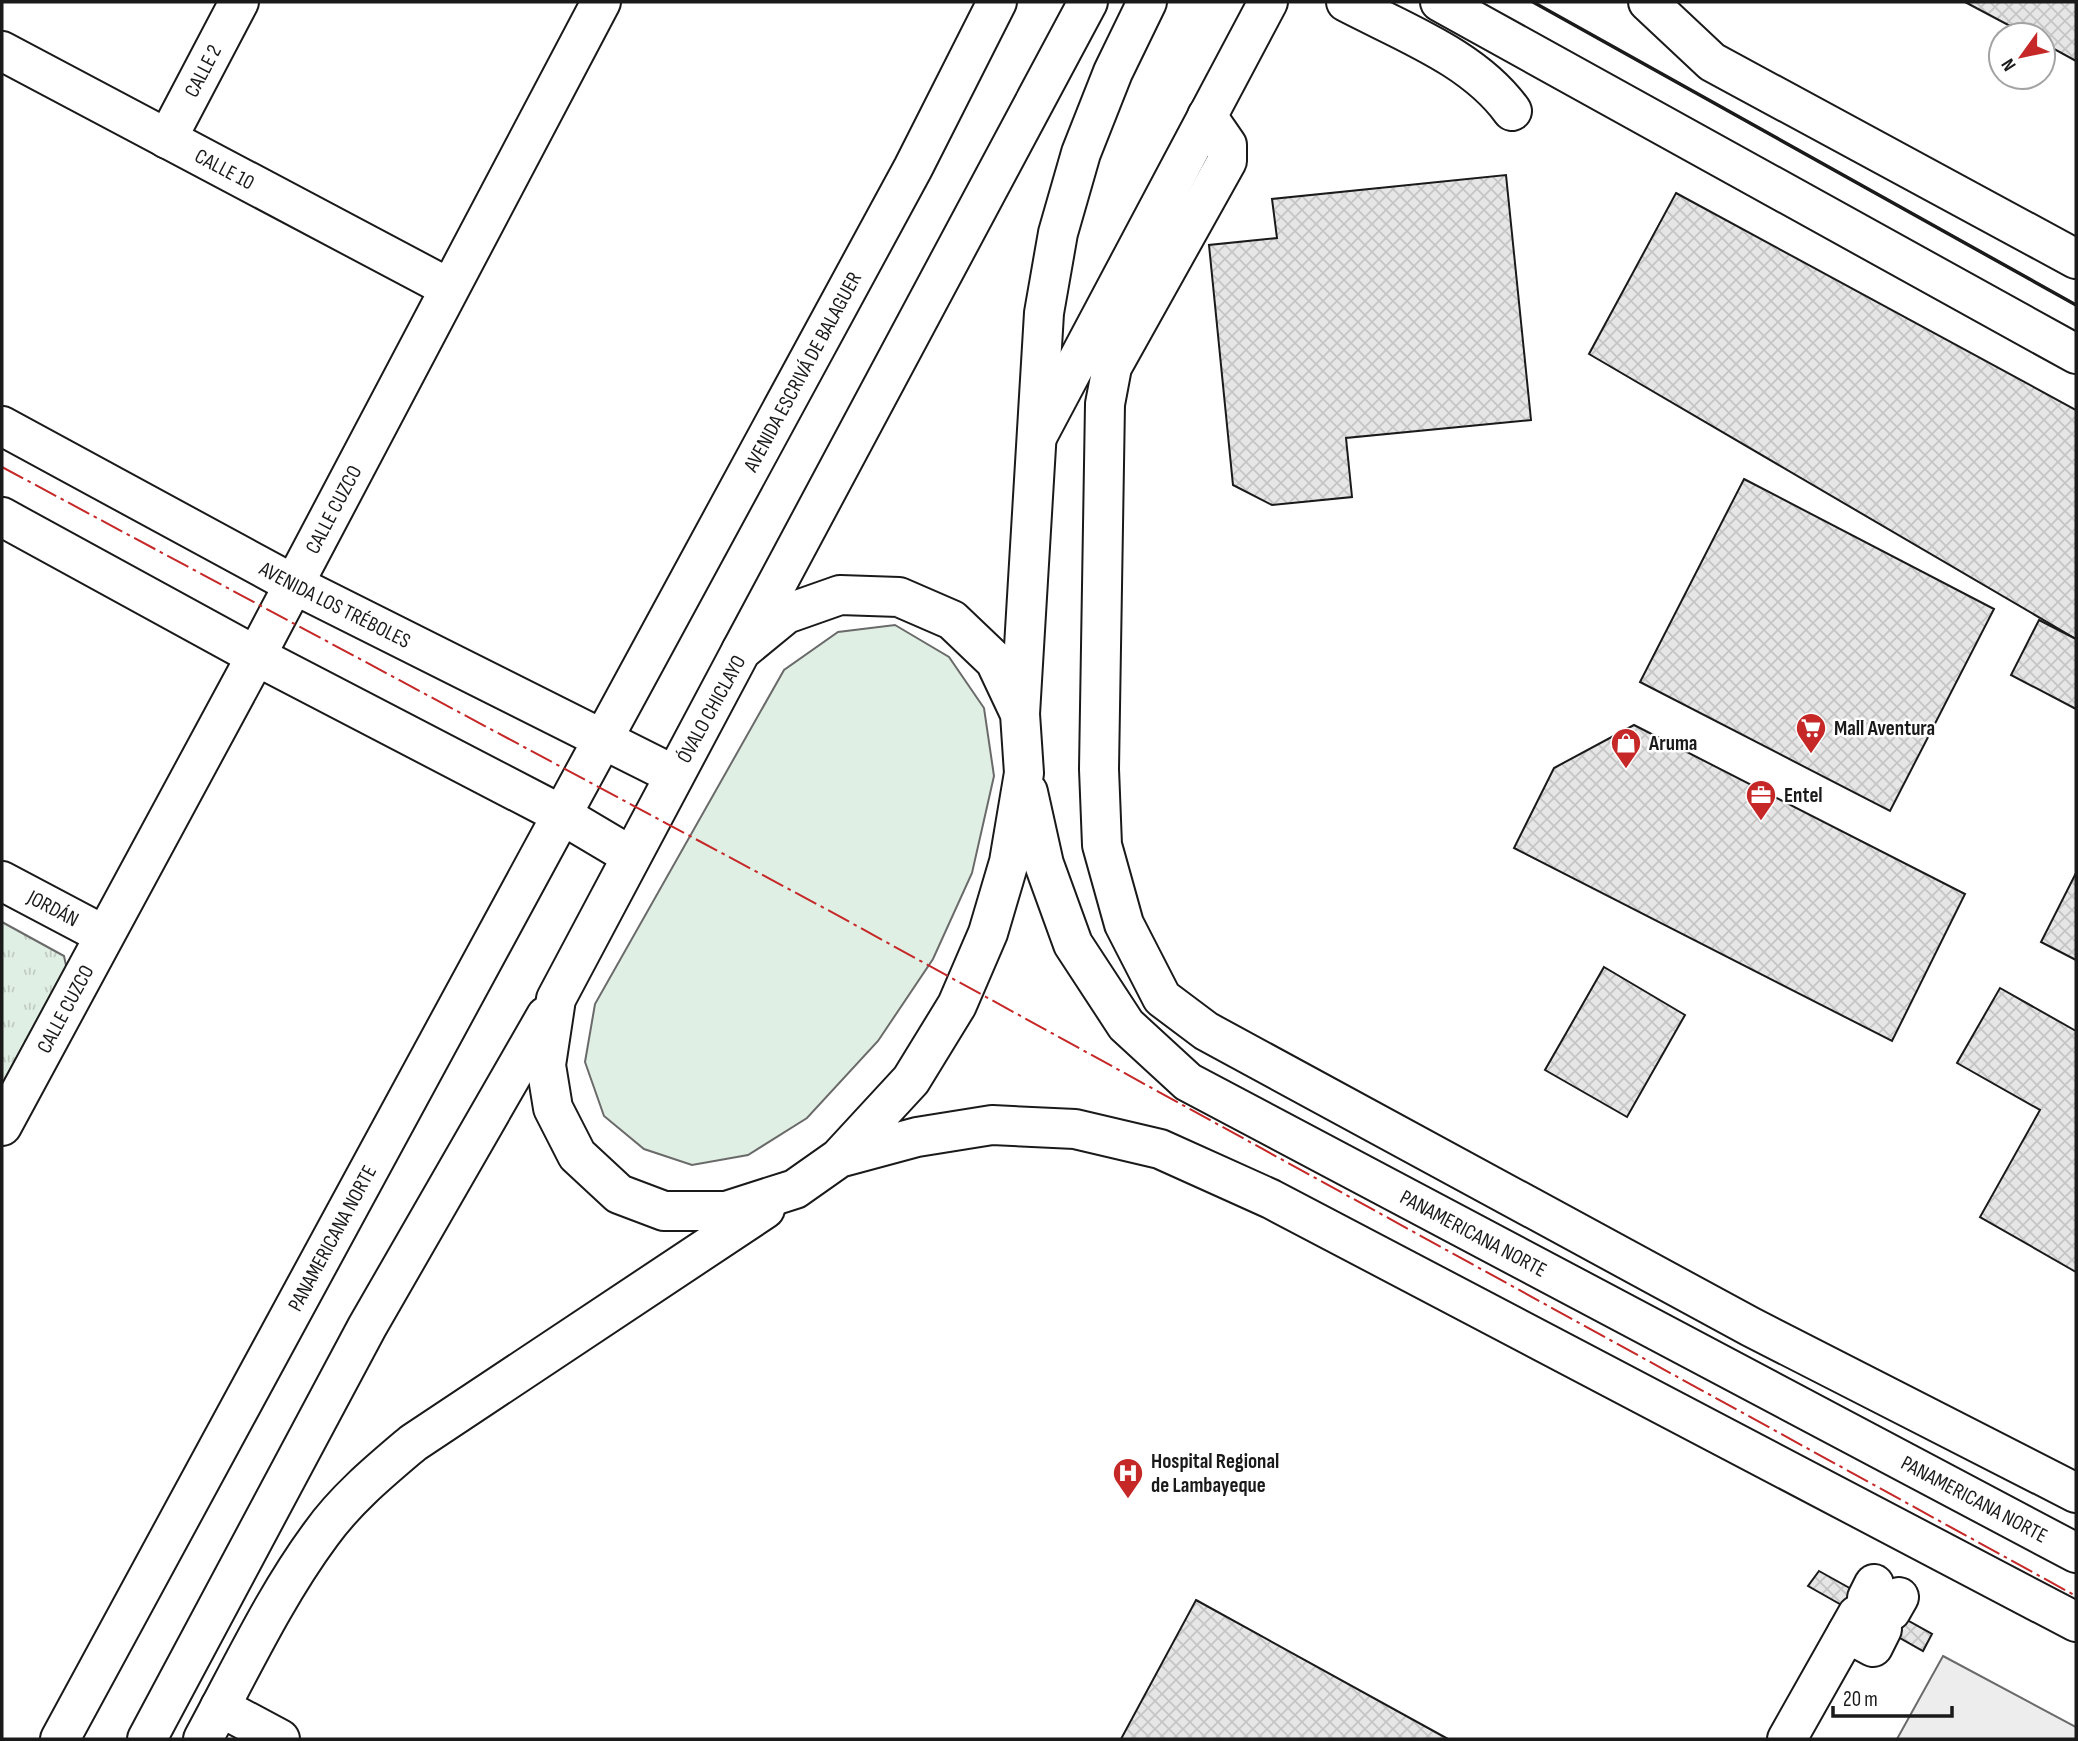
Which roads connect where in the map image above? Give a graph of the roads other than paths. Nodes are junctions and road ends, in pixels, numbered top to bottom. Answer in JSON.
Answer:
{"nodes":[{"id":1,"x":239,"y":2,"type":"edge"},
{"id":2,"x":601,"y":2,"type":"edge"},
{"id":3,"x":997,"y":2,"type":"edge"},
{"id":4,"x":1088,"y":2,"type":"edge"},
{"id":5,"x":1147,"y":2,"type":"edge"},
{"id":6,"x":1268,"y":2,"type":"edge"},
{"id":7,"x":1346,"y":2,"type":"edge"},
{"id":8,"x":1440,"y":2,"type":"edge"},
{"id":9,"x":1648,"y":2,"type":"edge"},
{"id":10,"x":2,"y":51,"type":"edge"},
{"id":11,"x":1513,"y":111,"type":"dead end"},
{"id":12,"x":167,"y":139,"type":"junction"},
{"id":13,"x":2076,"y":259,"type":"edge"},
{"id":14,"x":449,"y":288,"type":"junction"},
{"id":15,"x":2076,"y":354,"type":"edge"},
{"id":16,"x":1097,"y":358,"type":"junction"},
{"id":17,"x":2,"y":426,"type":"edge"},
{"id":18,"x":1037,"y":437,"type":"junction"},
{"id":19,"x":2,"y":517,"type":"edge"},
{"id":20,"x":293,"y":584,"type":"junction"},
{"id":21,"x":741,"y":651,"type":"junction"},
{"id":22,"x":256,"y":656,"type":"junction"},
{"id":23,"x":1020,"y":714,"type":"junction"},
{"id":24,"x":604,"y":738,"type":"junction"},
{"id":25,"x":1024,"y":773,"type":"junction"},
{"id":26,"x":674,"y":775,"type":"junction"},
{"id":27,"x":562,"y":815,"type":"junction"},
{"id":28,"x":631,"y":856,"type":"junction"},
{"id":29,"x":2,"y":881,"type":"edge"},
{"id":30,"x":104,"y":935,"type":"junction"},
{"id":31,"x":556,"y":999,"type":"junction"},
{"id":32,"x":1162,"y":999,"type":"junction"},
{"id":33,"x":1126,"y":1025,"type":"junction"},
{"id":34,"x":2,"y":1125,"type":"edge"},
{"id":35,"x":839,"y":1158,"type":"junction"},
{"id":36,"x":795,"y":1189,"type":"junction"},
{"id":37,"x":1751,"y":1327,"type":"junction"},
{"id":38,"x":1728,"y":1368,"type":"junction"},
{"id":39,"x":2076,"y":1493,"type":"edge"},
{"id":40,"x":2076,"y":1553,"type":"edge"},
{"id":41,"x":1874,"y":1609,"type":"dead end"},
{"id":42,"x":2076,"y":1622,"type":"edge"},
{"id":43,"x":212,"y":1723,"type":"edge"},
{"id":44,"x":1796,"y":1736,"type":"edge"},
{"id":45,"x":274,"y":1738,"type":"edge"},
{"id":46,"x":60,"y":1739,"type":"edge"},
{"id":47,"x":147,"y":1739,"type":"edge"}],
"edges":[{"from":1,"to":12,"type":"main road","name":"CALLE 2"},
{"from":2,"to":14,"type":"main road","name":"CALLE CUZCO"},
{"from":3,"to":24,"type":"main road","name":"AVENIDA ESCRIVÁ DE BALAGUER"},
{"from":4,"to":21,"type":"main road"},
{"from":5,"to":18,"type":"main road"},
{"from":6,"to":16,"type":"main road"},
{"from":7,"to":11,"type":"main road"},
{"from":8,"to":15,"type":"main road"},
{"from":9,"to":13,"type":"main road"},
{"from":10,"to":12,"type":"main road","name":"CALLE 10"},
{"from":12,"to":14,"type":"main road","name":"CALLE 10"},
{"from":14,"to":20,"type":"main road","name":"CALLE CUZCO"},
{"from":16,"to":18,"type":"main road"},
{"from":16,"to":32,"type":"main road"},
{"from":17,"to":20,"type":"main road","name":"AVENIDA LOS TRÉBOLES"},
{"from":18,"to":23,"type":"main road"},
{"from":19,"to":22,"type":"main road"},
{"from":20,"to":22,"type":"main road","name":"CALLE CUZCO"},
{"from":20,"to":24,"type":"main road","name":"AVENIDA LOS TRÉBOLES"},
{"from":21,"to":23,"type":"main road","name":"ÓVALO CHICLAYO"},
{"from":21,"to":26,"type":"main road","name":"ÓVALO CHICLAYO"},
{"from":22,"to":27,"type":"main road"},
{"from":22,"to":30,"type":"main road","name":"CALLE CUZCO"},
{"from":23,"to":25,"type":"main road","name":"ÓVALO CHICLAYO"},
{"from":24,"to":26,"type":"main road","name":"AVENIDA LOS TRÉBOLES"},
{"from":24,"to":27,"type":"main road","name":"PANAMERICANA NORTE"},
{"from":25,"to":33,"type":"main road","name":"PANAMERICANA NORTE"},
{"from":25,"to":35,"type":"main road","name":"ÓVALO CHICLAYO"},
{"from":26,"to":28,"type":"main road","name":"ÓVALO CHICLAYO"},
{"from":27,"to":28,"type":"main road"},
{"from":27,"to":46,"type":"main road","name":"PANAMERICANA NORTE"},
{"from":28,"to":31,"type":"main road","name":"ÓVALO CHICLAYO"},
{"from":29,"to":30,"type":"main road","name":"JORDÁN"},
{"from":30,"to":34,"type":"main road","name":"CALLE CUZCO"},
{"from":31,"to":36,"type":"main road","name":"ÓVALO CHICLAYO"},
{"from":31,"to":47,"type":"main road"},
{"from":32,"to":33,"type":"main road"},
{"from":32,"to":37,"type":"main road"},
{"from":33,"to":38,"type":"main road","name":"PANAMERICANA NORTE"},
{"from":35,"to":36,"type":"main road","name":"ÓVALO CHICLAYO"},
{"from":35,"to":42,"type":"main road"},
{"from":36,"to":43,"type":"main road"},
{"from":37,"to":38,"type":"main road"},
{"from":37,"to":39,"type":"main road"},
{"from":38,"to":40,"type":"main road","name":"PANAMERICANA NORTE"},
{"from":41,"to":44,"type":"main road"},
{"from":43,"to":45,"type":"main road"}]}
